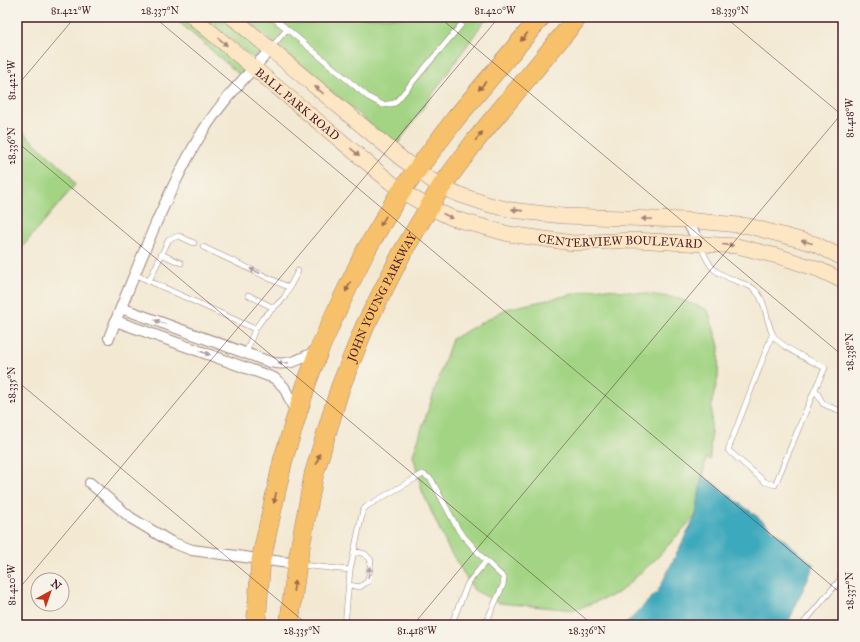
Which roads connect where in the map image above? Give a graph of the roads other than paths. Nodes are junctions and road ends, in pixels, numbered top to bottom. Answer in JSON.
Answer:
{"nodes":[{"id":1,"x":193,"y":17,"type":"edge"},
{"id":2,"x":232,"y":17,"type":"edge"},
{"id":3,"x":272,"y":17,"type":"edge"},
{"id":4,"x":541,"y":17,"type":"edge"},
{"id":5,"x":578,"y":17,"type":"edge"},
{"id":6,"x":584,"y":17,"type":"edge"},
{"id":7,"x":279,"y":20,"type":"edge"},
{"id":8,"x":461,"y":25,"type":"dead end"},
{"id":9,"x":287,"y":29,"type":"junction"},
{"id":10,"x":271,"y":49,"type":"junction"},
{"id":11,"x":543,"y":59,"type":"junction"},
{"id":12,"x":254,"y":68,"type":"junction"},
{"id":13,"x":416,"y":170,"type":"junction"},
{"id":14,"x":17,"y":181,"type":"edge"},
{"id":15,"x":17,"y":185,"type":"edge"},
{"id":16,"x":441,"y":187,"type":"junction"},
{"id":17,"x":401,"y":191,"type":"junction"},
{"id":18,"x":429,"y":207,"type":"junction"},
{"id":19,"x":686,"y":220,"type":"junction"},
{"id":20,"x":194,"y":243,"type":"dead end"},
{"id":21,"x":700,"y":243,"type":"junction"},
{"id":22,"x":203,"y":247,"type":"dead end"},
{"id":23,"x":161,"y":254,"type":"junction"},
{"id":24,"x":843,"y":258,"type":"edge"},
{"id":25,"x":181,"y":263,"type":"dead end"},
{"id":26,"x":298,"y":271,"type":"dead end"},
{"id":27,"x":134,"y":274,"type":"junction"},
{"id":28,"x":149,"y":281,"type":"junction"},
{"id":29,"x":843,"y":281,"type":"edge"},
{"id":30,"x":290,"y":288,"type":"junction"},
{"id":31,"x":248,"y":295,"type":"dead end"},
{"id":32,"x":121,"y":308,"type":"junction"},
{"id":33,"x":274,"y":308,"type":"junction"},
{"id":34,"x":116,"y":321,"type":"junction"},
{"id":35,"x":255,"y":329,"type":"junction"},
{"id":36,"x":772,"y":335,"type":"junction"},
{"id":37,"x":109,"y":338,"type":"dead end"},
{"id":38,"x":319,"y":350,"type":"junction"},
{"id":39,"x":246,"y":353,"type":"junction"},
{"id":40,"x":242,"y":366,"type":"junction"},
{"id":41,"x":815,"y":389,"type":"junction"},
{"id":42,"x":843,"y":412,"type":"edge"},
{"id":43,"x":296,"y":413,"type":"junction"},
{"id":44,"x":90,"y":483,"type":"dead end"},
{"id":45,"x":354,"y":551,"type":"junction"},
{"id":46,"x":261,"y":560,"type":"junction"},
{"id":47,"x":486,"y":561,"type":"junction"},
{"id":48,"x":297,"y":564,"type":"junction"},
{"id":49,"x":843,"y":567,"type":"edge"},
{"id":50,"x":350,"y":570,"type":"junction"},
{"id":51,"x":349,"y":585,"type":"junction"},
{"id":52,"x":806,"y":624,"type":"edge"},
{"id":53,"x":256,"y":625,"type":"edge"},
{"id":54,"x":290,"y":625,"type":"edge"},
{"id":55,"x":345,"y":625,"type":"edge"},
{"id":56,"x":451,"y":625,"type":"edge"},
{"id":57,"x":484,"y":625,"type":"edge"}],
"edges":[{"from":1,"to":12,"type":"street","name":"BALL PARK ROAD","one_way":true},
{"from":2,"to":10,"type":"street","name":"BALL PARK ROAD"},
{"from":3,"to":7,"type":"lane"},
{"from":4,"to":13,"type":"highway","one_way":true},
{"from":5,"to":11,"type":"highway","name":"JOHN YOUNG PARKWAY"},
{"from":6,"to":11,"type":"highway"},
{"from":7,"to":9,"type":"lane"},
{"from":8,"to":9,"type":"lane"},
{"from":9,"to":10,"type":"lane"},
{"from":10,"to":12,"type":"street"},
{"from":13,"to":10,"type":"street","name":"BALL PARK ROAD","one_way":true},
{"from":16,"to":11,"type":"highway","name":"JOHN YOUNG PARKWAY","one_way":true},
{"from":12,"to":17,"type":"street","name":"BALL PARK ROAD","one_way":true},
{"from":12,"to":27,"type":"street"},
{"from":13,"to":16,"type":"street","name":"CENTERVIEW BOULEVARD"},
{"from":13,"to":17,"type":"highway"},
{"from":14,"to":15,"type":"lane"},
{"from":16,"to":18,"type":"highway","name":"JOHN YOUNG PARKWAY"},
{"from":19,"to":16,"type":"street","name":"CENTERVIEW BOULEVARD","one_way":true},
{"from":17,"to":18,"type":"street","name":"CENTERVIEW BOULEVARD"},
{"from":17,"to":38,"type":"highway","one_way":true},
{"from":18,"to":21,"type":"street","name":"CENTERVIEW BOULEVARD","one_way":true},
{"from":48,"to":18,"type":"highway","name":"JOHN YOUNG PARKWAY","one_way":true},
{"from":19,"to":21,"type":"street"},
{"from":24,"to":19,"type":"street","name":"CENTERVIEW BOULEVARD","one_way":true},
{"from":20,"to":23,"type":"lane"},
{"from":21,"to":29,"type":"street","name":"CENTERVIEW BOULEVARD","one_way":true},
{"from":21,"to":36,"type":"lane"},
{"from":30,"to":22,"type":"lane","one_way":true},
{"from":23,"to":25,"type":"lane"},
{"from":23,"to":28,"type":"lane"},
{"from":26,"to":30,"type":"lane"},
{"from":27,"to":28,"type":"lane"},
{"from":27,"to":32,"type":"street"},
{"from":28,"to":35,"type":"lane"},
{"from":30,"to":33,"type":"lane"},
{"from":31,"to":33,"type":"lane"},
{"from":32,"to":34,"type":"street"},
{"from":39,"to":32,"type":"street","one_way":true},
{"from":33,"to":35,"type":"lane"},
{"from":34,"to":37,"type":"street"},
{"from":34,"to":40,"type":"street","one_way":true},
{"from":35,"to":39,"type":"lane"},
{"from":36,"to":41,"type":"lane"},
{"from":36,"to":41,"type":"lane"},
{"from":38,"to":39,"type":"street","one_way":true},
{"from":38,"to":43,"type":"highway"},
{"from":39,"to":40,"type":"street"},
{"from":40,"to":43,"type":"street"},
{"from":41,"to":42,"type":"lane"},
{"from":43,"to":46,"type":"highway","one_way":true},
{"from":44,"to":46,"type":"street"},
{"from":45,"to":47,"type":"lane"},
{"from":45,"to":50,"type":"lane"},
{"from":51,"to":45,"type":"lane","one_way":true},
{"from":46,"to":48,"type":"street"},
{"from":46,"to":53,"type":"highway"},
{"from":47,"to":56,"type":"lane"},
{"from":47,"to":57,"type":"lane"},
{"from":48,"to":50,"type":"lane"},
{"from":54,"to":48,"type":"highway","name":"JOHN YOUNG PARKWAY","one_way":true},
{"from":49,"to":52,"type":"lane"},
{"from":50,"to":51,"type":"lane"},
{"from":51,"to":55,"type":"lane"}]}
